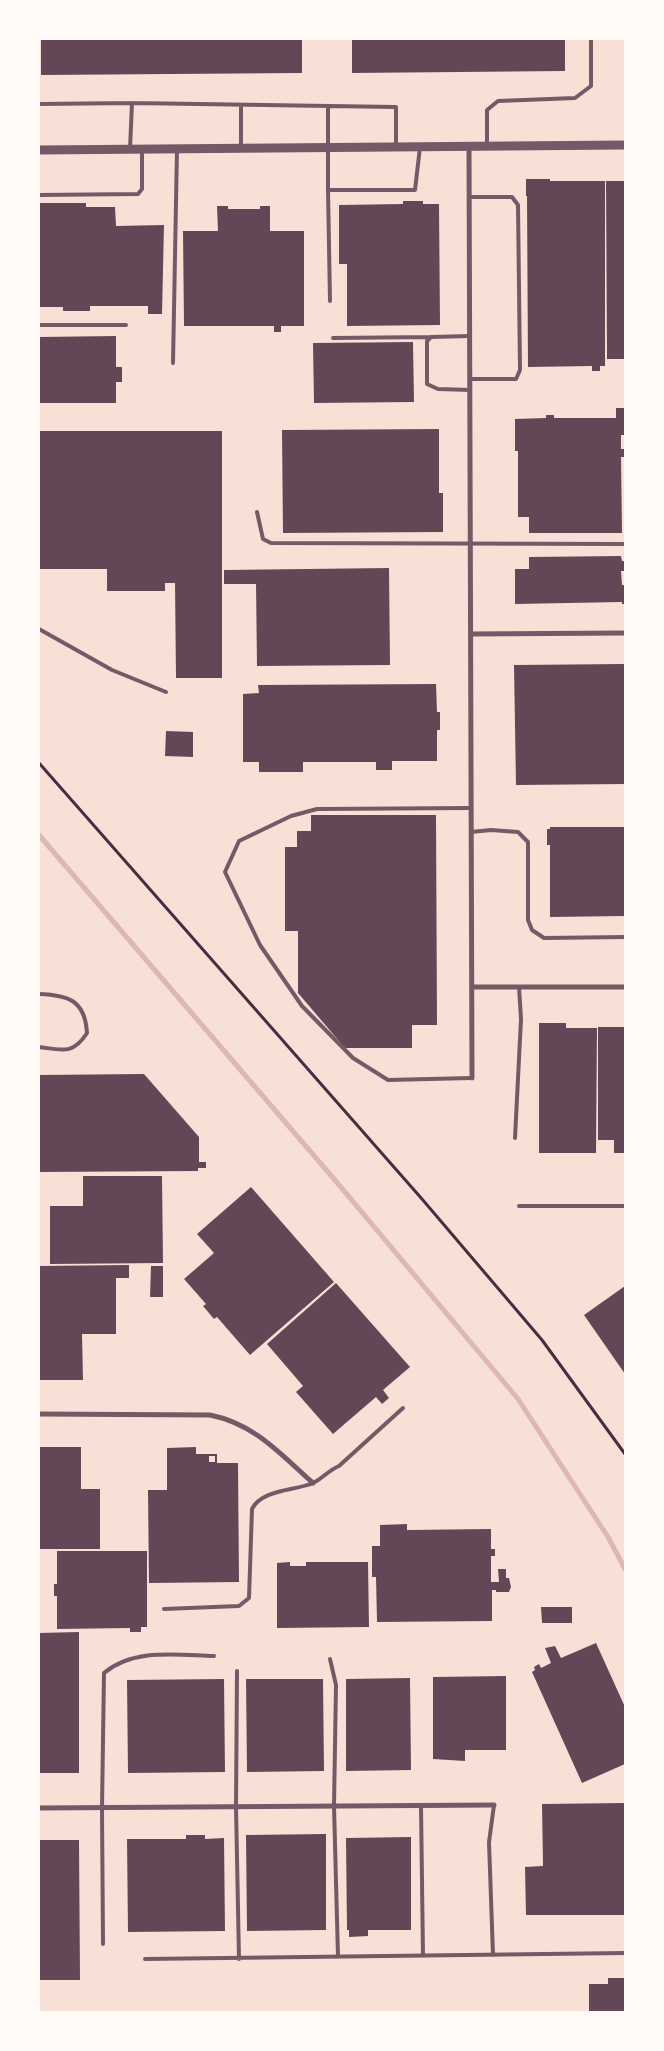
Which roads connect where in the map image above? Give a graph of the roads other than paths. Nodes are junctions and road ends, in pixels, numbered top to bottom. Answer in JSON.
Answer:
{"nodes":[{"id":1,"x":591,"y":39,"type":"edge"},
{"id":2,"x":132,"y":103,"type":"junction"},
{"id":3,"x":39,"y":104,"type":"edge"},
{"id":4,"x":241,"y":106,"type":"junction"},
{"id":5,"x":328,"y":106,"type":"junction"},
{"id":6,"x":625,"y":145,"type":"edge"},
{"id":7,"x":470,"y":146,"type":"junction"},
{"id":8,"x":487,"y":146,"type":"junction"},
{"id":9,"x":328,"y":147,"type":"junction"},
{"id":10,"x":396,"y":147,"type":"junction"},
{"id":11,"x":420,"y":147,"type":"junction"},
{"id":12,"x":177,"y":148,"type":"junction"},
{"id":13,"x":241,"y":148,"type":"junction"},
{"id":14,"x":130,"y":149,"type":"junction"},
{"id":15,"x":142,"y":149,"type":"junction"},
{"id":16,"x":39,"y":150,"type":"edge"},
{"id":17,"x":328,"y":190,"type":"junction"},
{"id":18,"x":39,"y":195,"type":"edge"},
{"id":19,"x":470,"y":197,"type":"junction"},
{"id":20,"x":330,"y":301,"type":"dead end"},
{"id":21,"x":39,"y":325,"type":"edge"},
{"id":22,"x":126,"y":325,"type":"dead end"},
{"id":23,"x":470,"y":336,"type":"junction"},
{"id":24,"x":432,"y":337,"type":"junction"},
{"id":25,"x":333,"y":338,"type":"dead end"},
{"id":26,"x":173,"y":363,"type":"dead end"},
{"id":27,"x":470,"y":379,"type":"junction"},
{"id":28,"x":470,"y":390,"type":"junction"},
{"id":29,"x":257,"y":512,"type":"dead end"},
{"id":30,"x":470,"y":543,"type":"junction"},
{"id":31,"x":625,"y":544,"type":"edge"},
{"id":32,"x":39,"y":629,"type":"edge"},
{"id":33,"x":625,"y":633,"type":"edge"},
{"id":34,"x":471,"y":634,"type":"junction"},
{"id":35,"x":166,"y":692,"type":"dead end"},
{"id":36,"x":471,"y":808,"type":"junction"},
{"id":37,"x":471,"y":832,"type":"junction"},
{"id":38,"x":625,"y":937,"type":"edge"},
{"id":39,"x":472,"y":987,"type":"junction"},
{"id":40,"x":520,"y":987,"type":"junction"},
{"id":41,"x":625,"y":987,"type":"edge"},
{"id":42,"x":39,"y":994,"type":"edge"},
{"id":43,"x":39,"y":1048,"type":"edge"},
{"id":44,"x":472,"y":1078,"type":"joint"},
{"id":45,"x":515,"y":1138,"type":"dead end"},
{"id":46,"x":519,"y":1206,"type":"dead end"},
{"id":47,"x":625,"y":1206,"type":"edge"},
{"id":48,"x":403,"y":1408,"type":"dead end"},
{"id":49,"x":39,"y":1414,"type":"edge"},
{"id":50,"x":313,"y":1483,"type":"junction"},
{"id":51,"x":164,"y":1609,"type":"dead end"},
{"id":52,"x":214,"y":1656,"type":"dead end"},
{"id":53,"x":330,"y":1659,"type":"dead end"},
{"id":54,"x":237,"y":1671,"type":"dead end"},
{"id":55,"x":494,"y":1805,"type":"joint"},
{"id":56,"x":334,"y":1806,"type":"junction"},
{"id":57,"x":421,"y":1806,"type":"junction"},
{"id":58,"x":236,"y":1807,"type":"junction"},
{"id":59,"x":39,"y":1808,"type":"edge"},
{"id":60,"x":102,"y":1808,"type":"junction"},
{"id":61,"x":103,"y":1944,"type":"dead end"},
{"id":62,"x":625,"y":1953,"type":"edge"},
{"id":63,"x":493,"y":1955,"type":"junction"},
{"id":64,"x":423,"y":1956,"type":"junction"},
{"id":65,"x":338,"y":1957,"type":"junction"},
{"id":66,"x":239,"y":1958,"type":"junction"},
{"id":67,"x":145,"y":1959,"type":"dead end"}],
"edges":[{"from":1,"to":8,"type":"lane"},
{"from":2,"to":3,"type":"lane"},
{"from":2,"to":4,"type":"lane"},
{"from":2,"to":14,"type":"lane"},
{"from":4,"to":5,"type":"lane"},
{"from":4,"to":13,"type":"lane"},
{"from":5,"to":9,"type":"lane"},
{"from":5,"to":10,"type":"lane"},
{"from":6,"to":8,"type":"street"},
{"from":7,"to":8,"type":"street"},
{"from":7,"to":11,"type":"street"},
{"from":7,"to":19,"type":"street"},
{"from":9,"to":10,"type":"street"},
{"from":9,"to":13,"type":"street"},
{"from":9,"to":17,"type":"lane"},
{"from":10,"to":11,"type":"street"},
{"from":11,"to":17,"type":"lane"},
{"from":12,"to":13,"type":"street"},
{"from":12,"to":15,"type":"street"},
{"from":12,"to":26,"type":"lane"},
{"from":14,"to":15,"type":"street"},
{"from":14,"to":16,"type":"street"},
{"from":15,"to":18,"type":"lane"},
{"from":17,"to":20,"type":"lane"},
{"from":19,"to":23,"type":"street"},
{"from":19,"to":27,"type":"lane"},
{"from":21,"to":22,"type":"lane"},
{"from":23,"to":24,"type":"lane"},
{"from":23,"to":27,"type":"street"},
{"from":24,"to":25,"type":"lane"},
{"from":24,"to":28,"type":"lane"},
{"from":27,"to":28,"type":"street"},
{"from":28,"to":30,"type":"street"},
{"from":29,"to":30,"type":"lane"},
{"from":30,"to":31,"type":"lane"},
{"from":30,"to":34,"type":"street"},
{"from":32,"to":35,"type":"lane"},
{"from":33,"to":34,"type":"street"},
{"from":34,"to":36,"type":"street"},
{"from":36,"to":37,"type":"street"},
{"from":36,"to":44,"type":"lane"},
{"from":37,"to":38,"type":"lane"},
{"from":37,"to":39,"type":"street"},
{"from":39,"to":40,"type":"street"},
{"from":39,"to":44,"type":"street"},
{"from":40,"to":41,"type":"street"},
{"from":40,"to":45,"type":"lane"},
{"from":42,"to":43,"type":"lane"},
{"from":46,"to":47,"type":"lane"},
{"from":48,"to":50,"type":"lane"},
{"from":49,"to":50,"type":"street"},
{"from":50,"to":51,"type":"lane"},
{"from":52,"to":60,"type":"lane"},
{"from":53,"to":56,"type":"lane"},
{"from":54,"to":58,"type":"lane"},
{"from":55,"to":57,"type":"street"},
{"from":55,"to":63,"type":"lane"},
{"from":56,"to":57,"type":"street"},
{"from":56,"to":58,"type":"street"},
{"from":56,"to":65,"type":"lane"},
{"from":57,"to":64,"type":"lane"},
{"from":58,"to":60,"type":"street"},
{"from":58,"to":66,"type":"lane"},
{"from":59,"to":60,"type":"street"},
{"from":60,"to":61,"type":"lane"},
{"from":62,"to":63,"type":"lane"},
{"from":63,"to":64,"type":"lane"},
{"from":64,"to":65,"type":"lane"},
{"from":65,"to":66,"type":"lane"},
{"from":66,"to":67,"type":"lane"}]}
